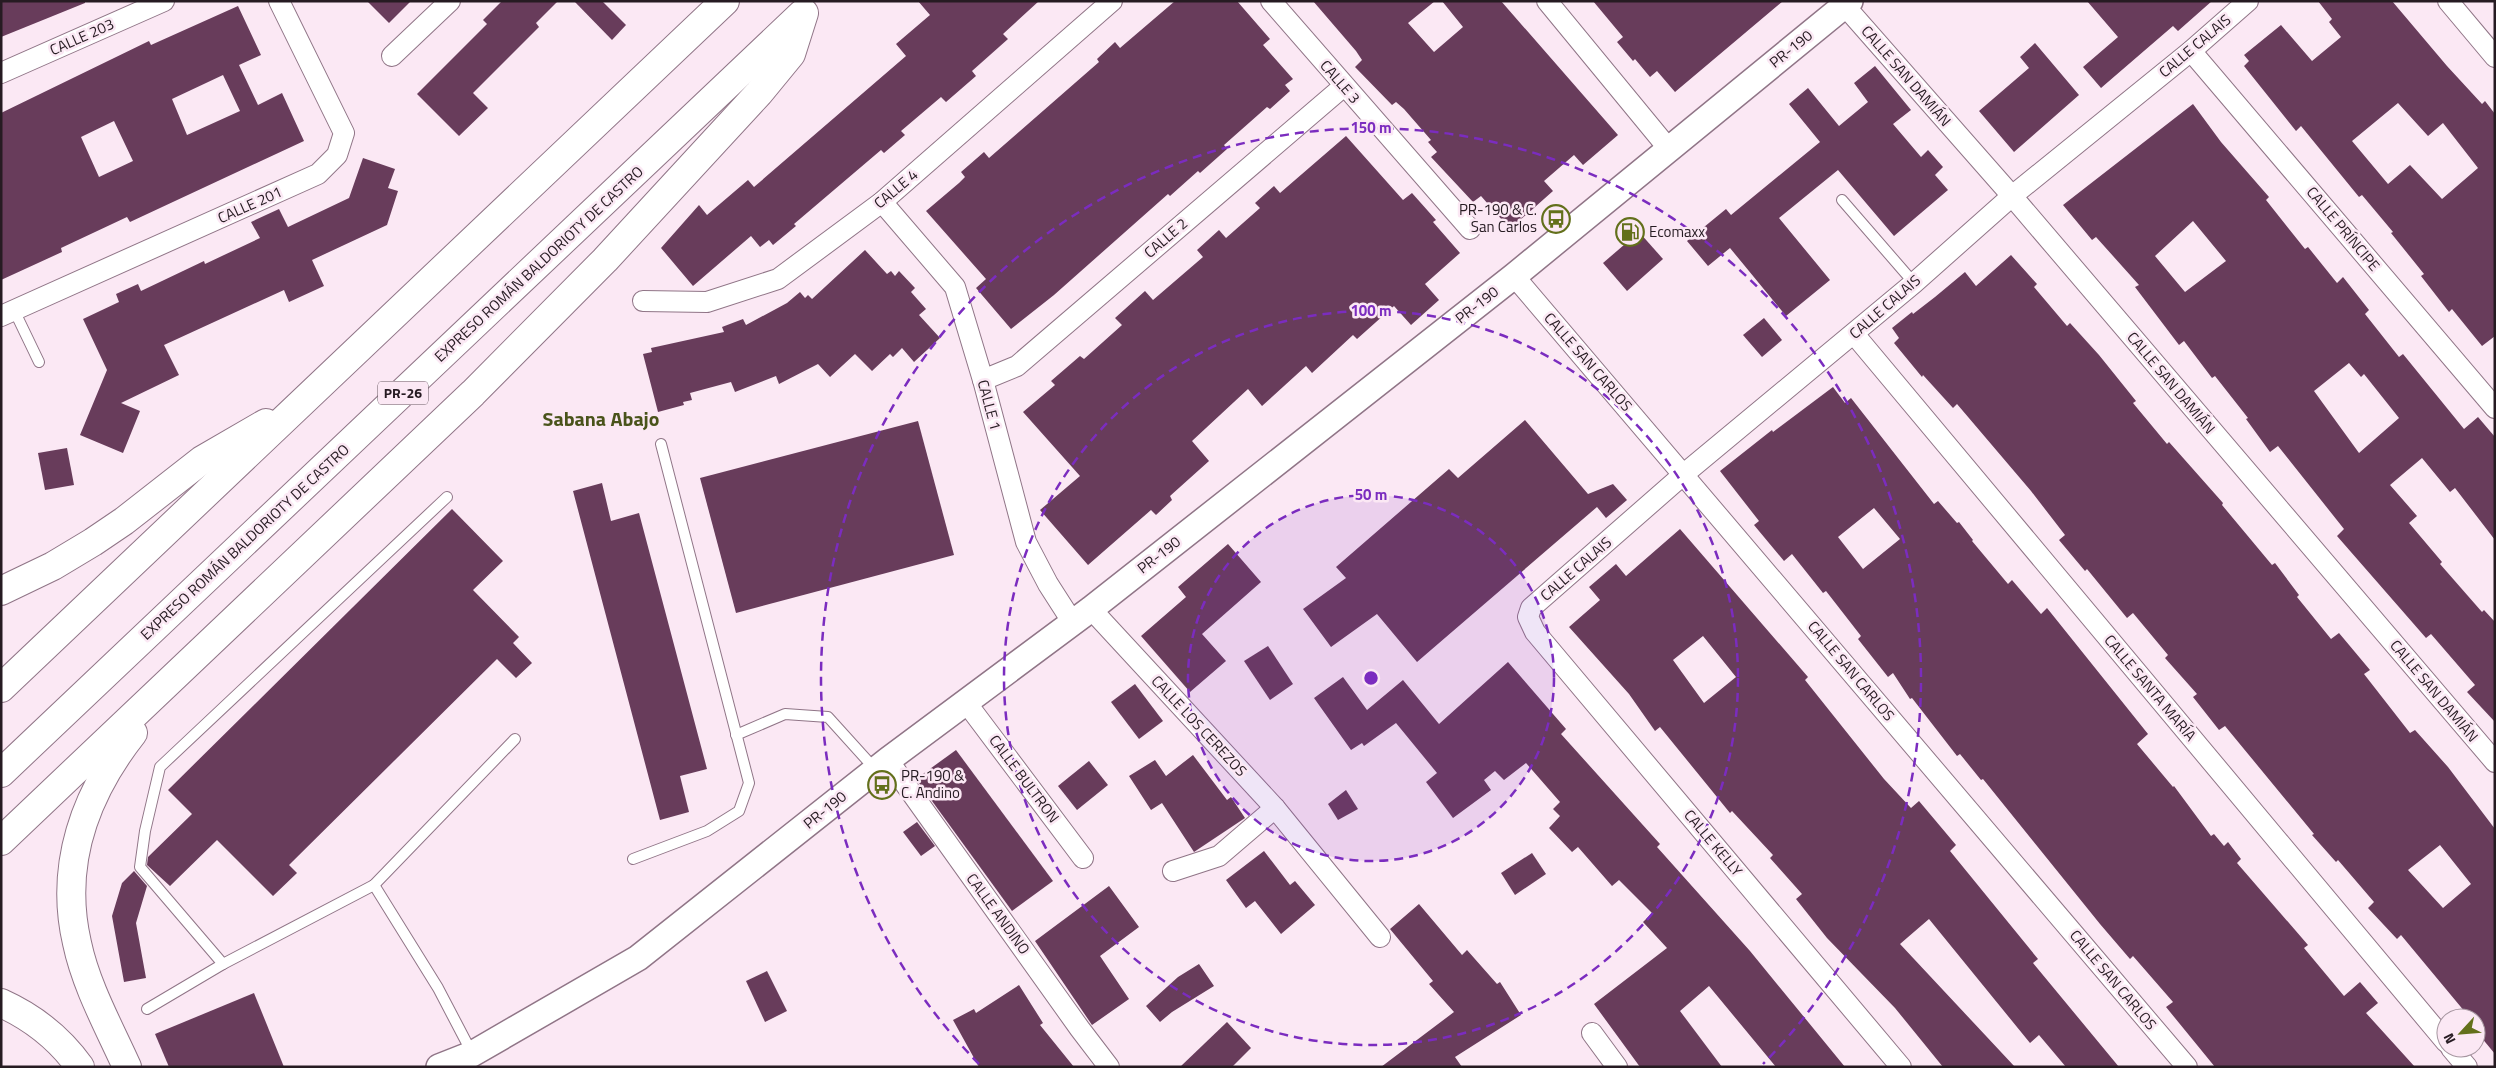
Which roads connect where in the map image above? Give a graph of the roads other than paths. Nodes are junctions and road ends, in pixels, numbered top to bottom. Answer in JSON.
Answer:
{"nodes":[{"id":1,"x":164,"y":1,"type":"edge"},
{"id":2,"x":279,"y":1,"type":"edge"},
{"id":3,"x":450,"y":1,"type":"edge"},
{"id":4,"x":725,"y":1,"type":"edge"},
{"id":5,"x":1112,"y":1,"type":"edge"},
{"id":6,"x":1271,"y":1,"type":"edge"},
{"id":7,"x":1547,"y":1,"type":"edge"},
{"id":8,"x":2248,"y":1,"type":"edge"},
{"id":9,"x":2448,"y":1,"type":"edge"},
{"id":10,"x":1847,"y":3,"type":"edge"},
{"id":11,"x":810,"y":7,"type":"edge"},
{"id":12,"x":2191,"y":51,"type":"junction"},
{"id":13,"x":392,"y":56,"type":"dead end"},
{"id":14,"x":2495,"y":57,"type":"edge"},
{"id":15,"x":1,"y":73,"type":"edge"},
{"id":16,"x":1344,"y":86,"type":"junction"},
{"id":17,"x":1668,"y":148,"type":"junction"},
{"id":18,"x":2012,"y":196,"type":"junction"},
{"id":19,"x":1842,"y":200,"type":"dead end"},
{"id":20,"x":882,"y":202,"type":"junction"},
{"id":21,"x":1470,"y":228,"type":"dead end"},
{"id":22,"x":1514,"y":276,"type":"junction"},
{"id":23,"x":1914,"y":283,"type":"junction"},
{"id":24,"x":643,"y":301,"type":"dead end"},
{"id":25,"x":8,"y":313,"type":"edge"},
{"id":26,"x":1854,"y":334,"type":"junction"},
{"id":27,"x":39,"y":362,"type":"dead end"},
{"id":28,"x":983,"y":380,"type":"junction"},
{"id":29,"x":304,"y":402,"type":"junction"},
{"id":30,"x":2495,"y":408,"type":"edge"},
{"id":31,"x":661,"y":444,"type":"dead end"},
{"id":32,"x":1684,"y":474,"type":"junction"},
{"id":33,"x":446,"y":497,"type":"dead end"},
{"id":34,"x":1,"y":591,"type":"edge"},
{"id":35,"x":1082,"y":616,"type":"junction"},
{"id":36,"x":1528,"y":617,"type":"joint"},
{"id":37,"x":185,"y":664,"type":"junction"},
{"id":38,"x":1,"y":688,"type":"edge"},
{"id":39,"x":965,"y":701,"type":"junction"},
{"id":40,"x":736,"y":735,"type":"junction"},
{"id":41,"x":515,"y":739,"type":"dead end"},
{"id":42,"x":2495,"y":762,"type":"edge"},
{"id":43,"x":882,"y":765,"type":"junction"},
{"id":44,"x":1,"y":774,"type":"edge"},
{"id":45,"x":1275,"y":808,"type":"junction"},
{"id":46,"x":1,"y":841,"type":"edge"},
{"id":47,"x":1083,"y":858,"type":"dead end"},
{"id":48,"x":632,"y":859,"type":"dead end"},
{"id":49,"x":1173,"y":872,"type":"dead end"},
{"id":50,"x":374,"y":884,"type":"junction"},
{"id":51,"x":1380,"y":937,"type":"dead end"},
{"id":52,"x":223,"y":964,"type":"junction"},
{"id":53,"x":1,"y":1003,"type":"edge"},
{"id":54,"x":147,"y":1009,"type":"dead end"},
{"id":55,"x":2436,"y":1030,"type":"edge"},
{"id":56,"x":1592,"y":1033,"type":"dead end"},
{"id":57,"x":475,"y":1061,"type":"edge"},
{"id":58,"x":80,"y":1067,"type":"edge"},
{"id":59,"x":127,"y":1067,"type":"edge"},
{"id":60,"x":439,"y":1067,"type":"edge"},
{"id":61,"x":1109,"y":1067,"type":"edge"},
{"id":62,"x":1617,"y":1067,"type":"edge"},
{"id":63,"x":1901,"y":1067,"type":"edge"},
{"id":64,"x":2187,"y":1067,"type":"edge"}],
"edges":[{"from":1,"to":15,"type":"street","name":"CALLE 203"},
{"from":2,"to":25,"type":"street","name":"CALLE 201"},
{"from":3,"to":13,"type":"street"},
{"from":4,"to":29,"type":"highway"},
{"from":5,"to":20,"type":"street","name":"CALLE 4"},
{"from":6,"to":16,"type":"street","name":"CALLE 3"},
{"from":7,"to":17,"type":"street"},
{"from":8,"to":12,"type":"street","name":"CALLE CALAIS"},
{"from":9,"to":14,"type":"street"},
{"from":10,"to":17,"type":"street","name":"PR-190","number":"PR-190"},
{"from":10,"to":18,"type":"street","name":"CALLE SAN DAMIÁN"},
{"from":11,"to":37,"type":"highway"},
{"from":11,"to":44,"type":"highway","name":"EXPRESO ROMÁN BALDORIOTY DE CASTRO","number":"PR-26"},
{"from":12,"to":18,"type":"street","name":"CALLE CALAIS"},
{"from":12,"to":30,"type":"street","name":"CALLE PRÍNCIPE"},
{"from":16,"to":21,"type":"street","name":"CALLE 3"},
{"from":16,"to":28,"type":"street","name":"CALLE 2"},
{"from":17,"to":22,"type":"street","name":"PR-190","number":"PR-190"},
{"from":18,"to":23,"type":"street","name":"CALLE CALAIS"},
{"from":18,"to":42,"type":"street","name":"CALLE SAN DAMIÁN"},
{"from":19,"to":23,"type":"lane"},
{"from":20,"to":24,"type":"street","name":"CALLE 4"},
{"from":20,"to":28,"type":"street","name":"CALLE 1"},
{"from":22,"to":32,"type":"street","name":"CALLE SAN CARLOS"},
{"from":22,"to":35,"type":"street","name":"PR-190","number":"PR-190"},
{"from":23,"to":26,"type":"street","name":"CALLE CALAIS"},
{"from":25,"to":27,"type":"lane"},
{"from":26,"to":32,"type":"street","name":"CALLE CALAIS"},
{"from":26,"to":55,"type":"street","name":"CALLE SANTA MARÍA"},
{"from":28,"to":35,"type":"street","name":"CALLE 1"},
{"from":29,"to":34,"type":"highway"},
{"from":29,"to":38,"type":"highway"},
{"from":31,"to":40,"type":"lane"},
{"from":32,"to":36,"type":"street","name":"CALLE CALAIS"},
{"from":32,"to":64,"type":"street","name":"CALLE SAN CARLOS"},
{"from":33,"to":52,"type":"lane"},
{"from":35,"to":39,"type":"street","name":"PR-190","number":"PR-190"},
{"from":35,"to":45,"type":"street","name":"CALLE LOS CEREZOS"},
{"from":36,"to":63,"type":"street","name":"CALLE KELLY"},
{"from":37,"to":46,"type":"highway"},
{"from":37,"to":59,"type":"highway"},
{"from":39,"to":43,"type":"street","name":"PR-190","number":"PR-190"},
{"from":39,"to":47,"type":"street","name":"CALLE BULTRON"},
{"from":40,"to":43,"type":"lane"},
{"from":40,"to":48,"type":"lane"},
{"from":41,"to":50,"type":"lane"},
{"from":43,"to":57,"type":"street","name":"PR-190","number":"PR-190"},
{"from":43,"to":61,"type":"street","name":"CALLE ANDINO"},
{"from":45,"to":49,"type":"street"},
{"from":45,"to":51,"type":"street","name":"CALLE LOS CEREZOS"},
{"from":50,"to":52,"type":"lane"},
{"from":50,"to":57,"type":"lane"},
{"from":52,"to":54,"type":"lane"},
{"from":53,"to":58,"type":"highway"},
{"from":56,"to":62,"type":"street"},
{"from":57,"to":60,"type":"street","name":"PR-190","number":"PR-190"}]}
